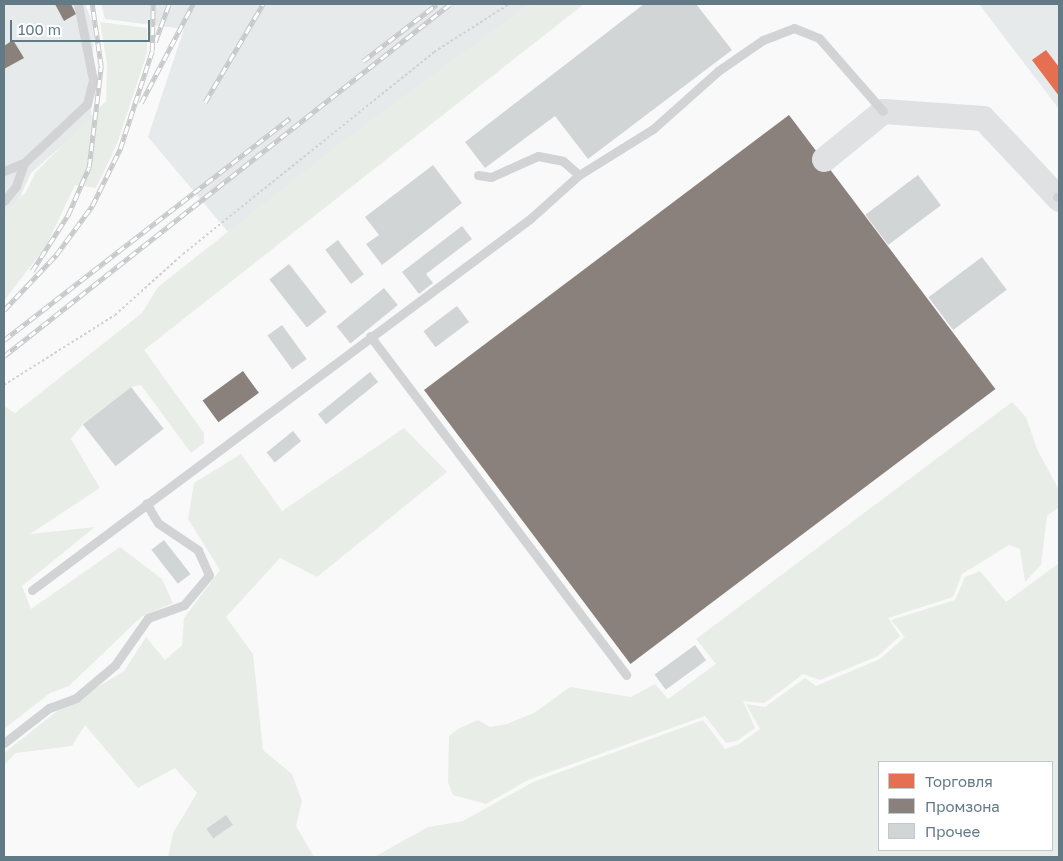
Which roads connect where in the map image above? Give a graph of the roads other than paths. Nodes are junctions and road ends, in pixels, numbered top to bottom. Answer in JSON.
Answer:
{"nodes":[{"id":1,"x":78,"y":4,"type":"edge"},
{"id":2,"x":884,"y":111,"type":"dead end"},
{"id":3,"x":24,"y":163,"type":"junction"},
{"id":4,"x":4,"y":171,"type":"edge"},
{"id":5,"x":478,"y":175,"type":"dead end"},
{"id":6,"x":579,"y":175,"type":"junction"},
{"id":7,"x":4,"y":201,"type":"edge"},
{"id":8,"x":370,"y":336,"type":"junction"},
{"id":9,"x":146,"y":503,"type":"junction"},
{"id":10,"x":32,"y":590,"type":"dead end"},
{"id":11,"x":626,"y":675,"type":"dead end"},
{"id":12,"x":4,"y":742,"type":"edge"}],
"edges":[{"from":1,"to":3,"type":"lane"},
{"from":2,"to":6,"type":"lane"},
{"from":3,"to":4,"type":"lane"},
{"from":3,"to":7,"type":"lane"},
{"from":5,"to":6,"type":"lane"},
{"from":6,"to":8,"type":"lane"},
{"from":8,"to":9,"type":"lane"},
{"from":8,"to":11,"type":"lane"},
{"from":9,"to":10,"type":"lane"},
{"from":9,"to":12,"type":"lane"}]}
